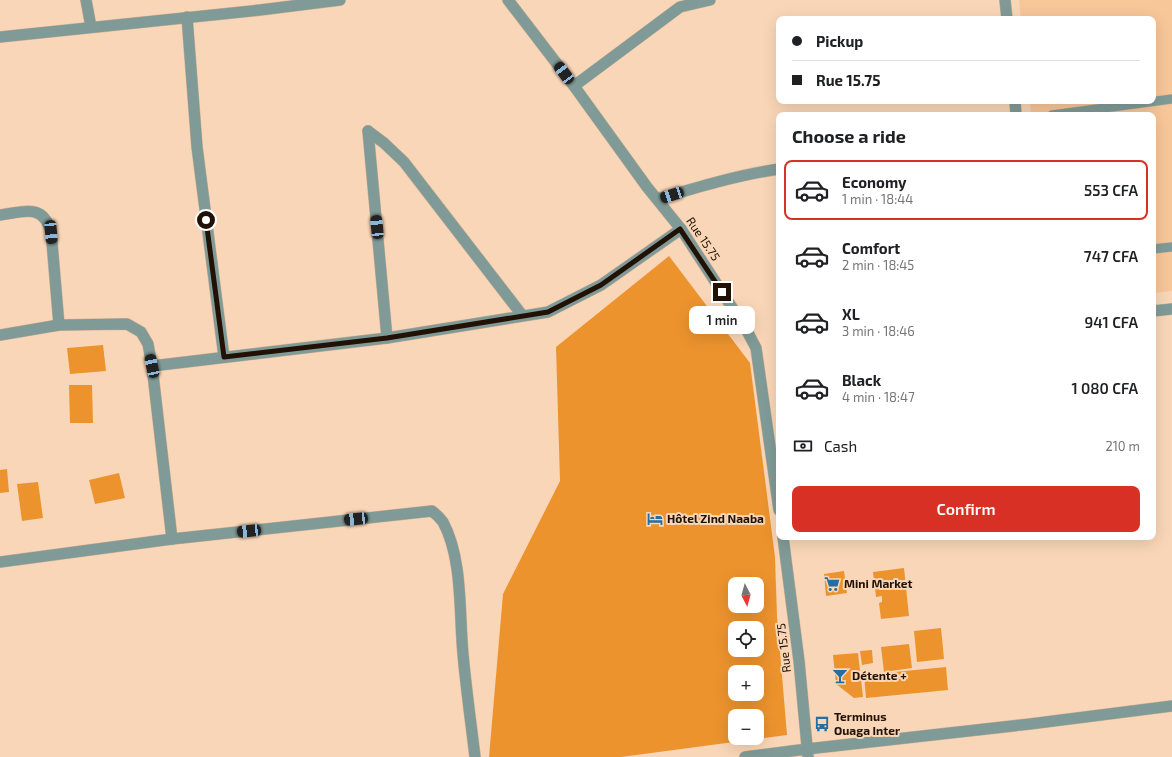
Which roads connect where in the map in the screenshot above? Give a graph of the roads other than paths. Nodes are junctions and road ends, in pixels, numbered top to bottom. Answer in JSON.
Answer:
{"nodes":[{"id":1,"x":86,"y":0,"type":"edge"},
{"id":2,"x":340,"y":0,"type":"edge"},
{"id":3,"x":508,"y":0,"type":"edge"},
{"id":4,"x":710,"y":0,"type":"edge"},
{"id":5,"x":1005,"y":0,"type":"edge"},
{"id":6,"x":260,"y":5,"type":"edge"},
{"id":7,"x":1007,"y":16,"type":"edge"},
{"id":8,"x":187,"y":17,"type":"junction"},
{"id":9,"x":91,"y":27,"type":"junction"},
{"id":10,"x":0,"y":37,"type":"edge"},
{"id":11,"x":574,"y":86,"type":"junction"},
{"id":12,"x":1172,"y":99,"type":"edge"},
{"id":13,"x":1156,"y":101,"type":"edge"},
{"id":14,"x":1134,"y":104,"type":"edge"},
{"id":15,"x":1074,"y":112,"type":"edge"},
{"id":16,"x":776,"y":169,"type":"edge"},
{"id":17,"x":658,"y":199,"type":"junction"},
{"id":18,"x":0,"y":215,"type":"edge"},
{"id":19,"x":680,"y":229,"type":"junction"},
{"id":20,"x":1172,"y":247,"type":"edge"},
{"id":21,"x":1156,"y":249,"type":"edge"},
{"id":22,"x":1172,"y":309,"type":"edge"},
{"id":23,"x":1156,"y":311,"type":"edge"},
{"id":24,"x":522,"y":316,"type":"junction"},
{"id":25,"x":59,"y":325,"type":"junction"},
{"id":26,"x":0,"y":335,"type":"edge"},
{"id":27,"x":387,"y":338,"type":"junction"},
{"id":28,"x":224,"y":357,"type":"junction"},
{"id":29,"x":152,"y":366,"type":"junction"},
{"id":30,"x":774,"y":431,"type":"edge"},
{"id":31,"x":776,"y":463,"type":"edge"},
{"id":32,"x":172,"y":539,"type":"junction"},
{"id":33,"x":783,"y":540,"type":"edge"},
{"id":34,"x":0,"y":562,"type":"edge"},
{"id":35,"x":1172,"y":706,"type":"edge"},
{"id":36,"x":807,"y":753,"type":"edge"},
{"id":37,"x":475,"y":757,"type":"edge"},
{"id":38,"x":745,"y":757,"type":"edge"}],
"edges":[{"from":1,"to":9,"type":"street"},
{"from":2,"to":6,"type":"street"},
{"from":3,"to":11,"type":"street","name":"Rue 15.75"},
{"from":4,"to":11,"type":"street"},
{"from":5,"to":7,"type":"street"},
{"from":6,"to":8,"type":"street"},
{"from":8,"to":9,"type":"street"},
{"from":8,"to":28,"type":"street"},
{"from":9,"to":10,"type":"street"},
{"from":11,"to":17,"type":"street","name":"Rue 15.75"},
{"from":12,"to":13,"type":"lane"},
{"from":14,"to":15,"type":"lane"},
{"from":16,"to":17,"type":"street"},
{"from":17,"to":19,"type":"street","name":"Rue 15.75"},
{"from":18,"to":25,"type":"street"},
{"from":19,"to":24,"type":"street"},
{"from":19,"to":30,"type":"street","name":"Rue 15.75"},
{"from":20,"to":21,"type":"lane"},
{"from":22,"to":23,"type":"street"},
{"from":24,"to":27,"type":"street"},
{"from":24,"to":27,"type":"street"},
{"from":25,"to":26,"type":"street"},
{"from":25,"to":29,"type":"street"},
{"from":27,"to":28,"type":"street"},
{"from":28,"to":29,"type":"street"},
{"from":29,"to":32,"type":"street"},
{"from":30,"to":31,"type":"street","name":"Rue 15.75"},
{"from":32,"to":34,"type":"street"},
{"from":32,"to":37,"type":"street"},
{"from":33,"to":36,"type":"street","name":"Rue 15.75"},
{"from":35,"to":36,"type":"street"},
{"from":36,"to":38,"type":"street"}]}
